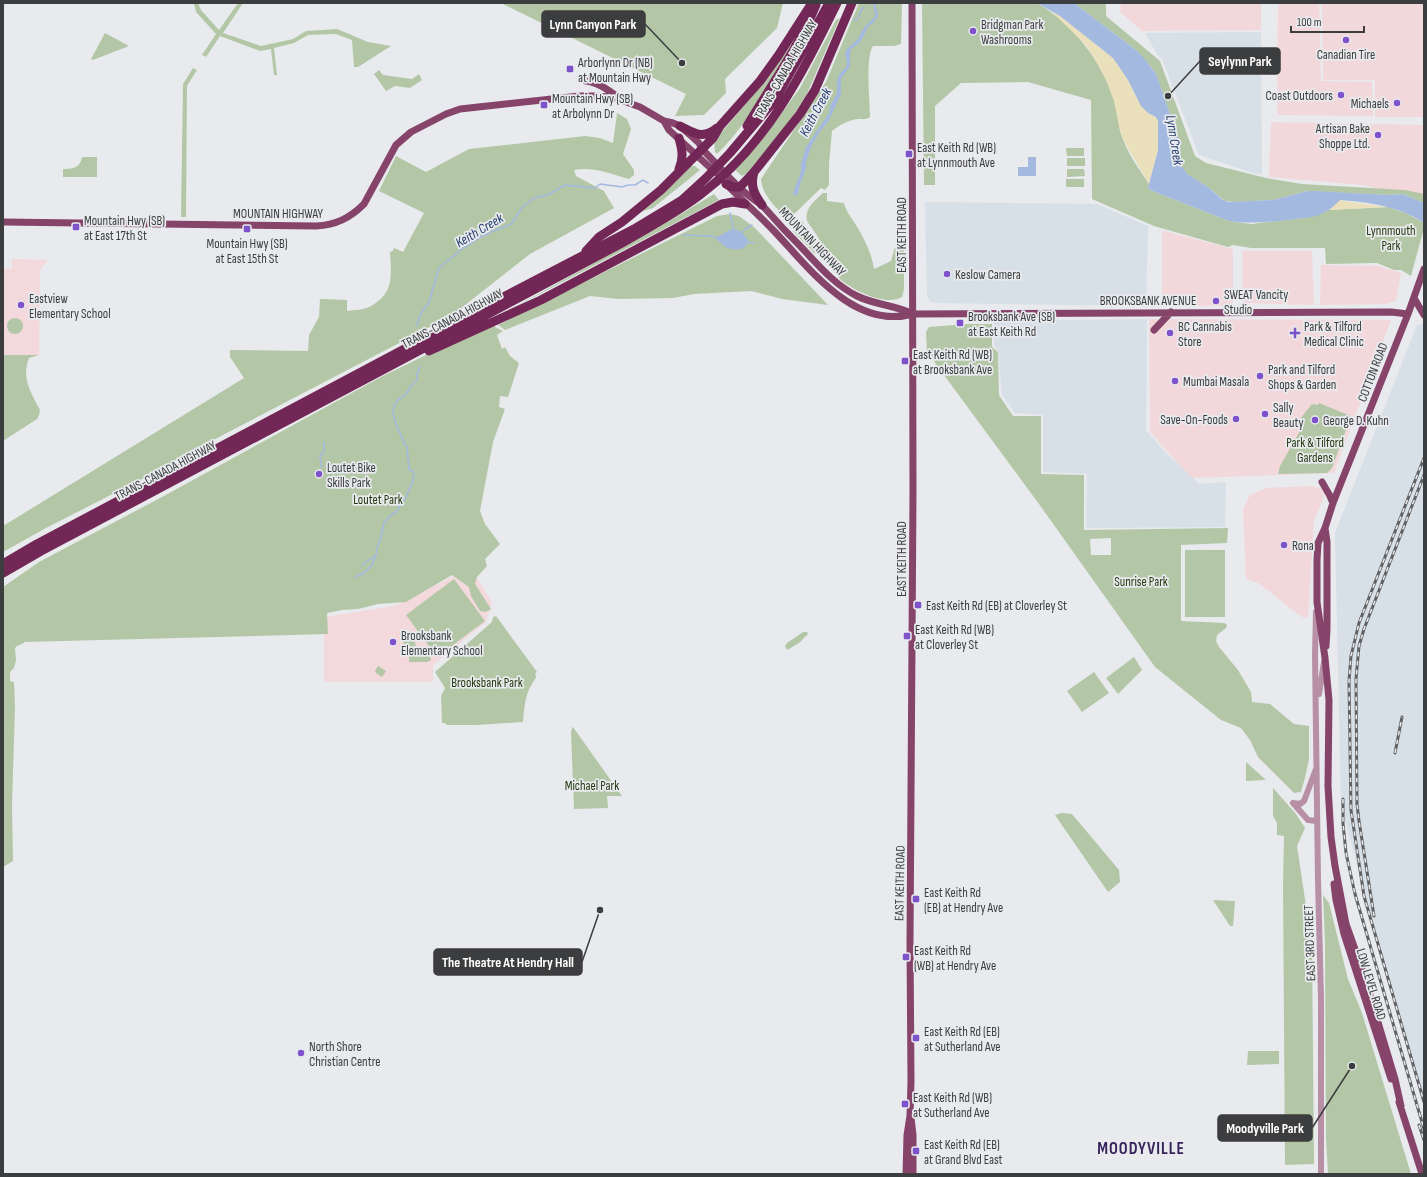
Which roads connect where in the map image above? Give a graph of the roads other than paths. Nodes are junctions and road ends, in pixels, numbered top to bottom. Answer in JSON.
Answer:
{"nodes":[{"id":1,"x":812,"y":3,"type":"edge"},
{"id":2,"x":817,"y":3,"type":"edge"},
{"id":3,"x":829,"y":3,"type":"edge"},
{"id":4,"x":838,"y":3,"type":"edge"},
{"id":5,"x":852,"y":3,"type":"edge"},
{"id":6,"x":912,"y":3,"type":"edge"},
{"id":7,"x":586,"y":81,"type":"dead end"},
{"id":8,"x":621,"y":100,"type":"junction"},
{"id":9,"x":664,"y":121,"type":"junction"},
{"id":10,"x":680,"y":126,"type":"junction"},
{"id":11,"x":720,"y":126,"type":"junction"},
{"id":12,"x":679,"y":138,"type":"junction"},
{"id":13,"x":734,"y":148,"type":"junction"},
{"id":14,"x":699,"y":152,"type":"junction"},
{"id":15,"x":678,"y":172,"type":"junction"},
{"id":16,"x":754,"y":172,"type":"junction"},
{"id":17,"x":729,"y":181,"type":"junction"},
{"id":18,"x":740,"y":187,"type":"junction"},
{"id":19,"x":745,"y":204,"type":"junction"},
{"id":20,"x":762,"y":206,"type":"junction"},
{"id":21,"x":3,"y":222,"type":"edge"},
{"id":22,"x":580,"y":257,"type":"junction"},
{"id":23,"x":1424,"y":269,"type":"edge"},
{"id":24,"x":1414,"y":298,"type":"junction"},
{"id":25,"x":1171,"y":312,"type":"junction"},
{"id":26,"x":913,"y":314,"type":"junction"},
{"id":27,"x":1408,"y":314,"type":"junction"},
{"id":28,"x":1424,"y":315,"type":"edge"},
{"id":29,"x":1154,"y":330,"type":"dead end"},
{"id":30,"x":389,"y":366,"type":"junction"},
{"id":31,"x":1322,"y":482,"type":"dead end"},
{"id":32,"x":1333,"y":502,"type":"junction"},
{"id":33,"x":1325,"y":528,"type":"junction"},
{"id":34,"x":3,"y":564,"type":"edge"},
{"id":35,"x":3,"y":574,"type":"edge"},
{"id":36,"x":1318,"y":602,"type":"junction"},
{"id":37,"x":1325,"y":658,"type":"junction"},
{"id":38,"x":1317,"y":712,"type":"junction"},
{"id":39,"x":1317,"y":766,"type":"junction"},
{"id":40,"x":1318,"y":821,"type":"junction"},
{"id":41,"x":910,"y":1116,"type":"junction"},
{"id":42,"x":906,"y":1174,"type":"edge"},
{"id":43,"x":913,"y":1174,"type":"edge"},
{"id":44,"x":1321,"y":1174,"type":"edge"},
{"id":45,"x":1422,"y":1174,"type":"edge"}],
"edges":[{"from":1,"to":11,"type":"highway"},
{"from":2,"to":13,"type":"highway"},
{"from":3,"to":13,"type":"highway"},
{"from":4,"to":30,"type":"highway","name":"TRANS-CANADA HIGHWAY"},
{"from":5,"to":16,"type":"highway"},
{"from":6,"to":26,"type":"main road","name":"EAST KEITH ROAD"},
{"from":7,"to":8,"type":"main road"},
{"from":8,"to":9,"type":"main road","name":"MOUNTAIN HIGHWAY"},
{"from":8,"to":21,"type":"main road","name":"MOUNTAIN HIGHWAY"},
{"from":9,"to":10,"type":"main road","name":"MOUNTAIN HIGHWAY"},
{"from":9,"to":12,"type":"main road","name":"MOUNTAIN HIGHWAY"},
{"from":10,"to":11,"type":"highway"},
{"from":10,"to":14,"type":"main road","name":"MOUNTAIN HIGHWAY"},
{"from":11,"to":14,"type":"highway"},
{"from":12,"to":14,"type":"main road","name":"MOUNTAIN HIGHWAY"},
{"from":12,"to":15,"type":"highway"},
{"from":13,"to":22,"type":"highway","name":"TRANS-CANADA HIGHWAY"},
{"from":14,"to":15,"type":"highway"},
{"from":14,"to":17,"type":"main road","name":"MOUNTAIN HIGHWAY"},
{"from":15,"to":22,"type":"highway"},
{"from":16,"to":18,"type":"highway"},
{"from":16,"to":20,"type":"highway"},
{"from":17,"to":18,"type":"highway"},
{"from":17,"to":19,"type":"main road","name":"MOUNTAIN HIGHWAY"},
{"from":18,"to":20,"type":"main road","name":"MOUNTAIN HIGHWAY"},
{"from":19,"to":26,"type":"main road","name":"MOUNTAIN HIGHWAY"},
{"from":19,"to":30,"type":"highway"},
{"from":20,"to":26,"type":"main road","name":"MOUNTAIN HIGHWAY"},
{"from":22,"to":34,"type":"highway","name":"TRANS-CANADA HIGHWAY"},
{"from":23,"to":24,"type":"main road","name":"COTTON ROAD"},
{"from":24,"to":27,"type":"main road","name":"COTTON ROAD"},
{"from":24,"to":28,"type":"main road"},
{"from":25,"to":26,"type":"main road","name":"BROOKSBANK AVENUE"},
{"from":25,"to":27,"type":"main road","name":"BROOKSBANK AVENUE"},
{"from":25,"to":29,"type":"main road"},
{"from":26,"to":41,"type":"main road","name":"EAST KEITH ROAD"},
{"from":27,"to":32,"type":"main road","name":"COTTON ROAD"},
{"from":30,"to":35,"type":"highway","name":"TRANS-CANADA HIGHWAY"},
{"from":31,"to":32,"type":"main road"},
{"from":32,"to":33,"type":"main road","name":"COTTON ROAD"},
{"from":33,"to":36,"type":"main road","name":"COTTON ROAD"},
{"from":33,"to":37,"type":"main road","name":"COTTON ROAD"},
{"from":36,"to":37,"type":"main road","name":"COTTON ROAD"},
{"from":36,"to":38,"type":"street","name":"EAST 3RD STREET"},
{"from":37,"to":38,"type":"street","name":"EAST 3RD STREET"},
{"from":37,"to":45,"type":"main road","name":"LOW LEVEL ROAD"},
{"from":38,"to":39,"type":"street","name":"EAST 3RD STREET"},
{"from":39,"to":40,"type":"street","name":"EAST 3RD STREET"},
{"from":39,"to":40,"type":"street"},
{"from":40,"to":44,"type":"street","name":"EAST 3RD STREET"},
{"from":41,"to":42,"type":"main road","name":"EAST KEITH ROAD"},
{"from":41,"to":43,"type":"main road","name":"EAST KEITH ROAD"}]}
